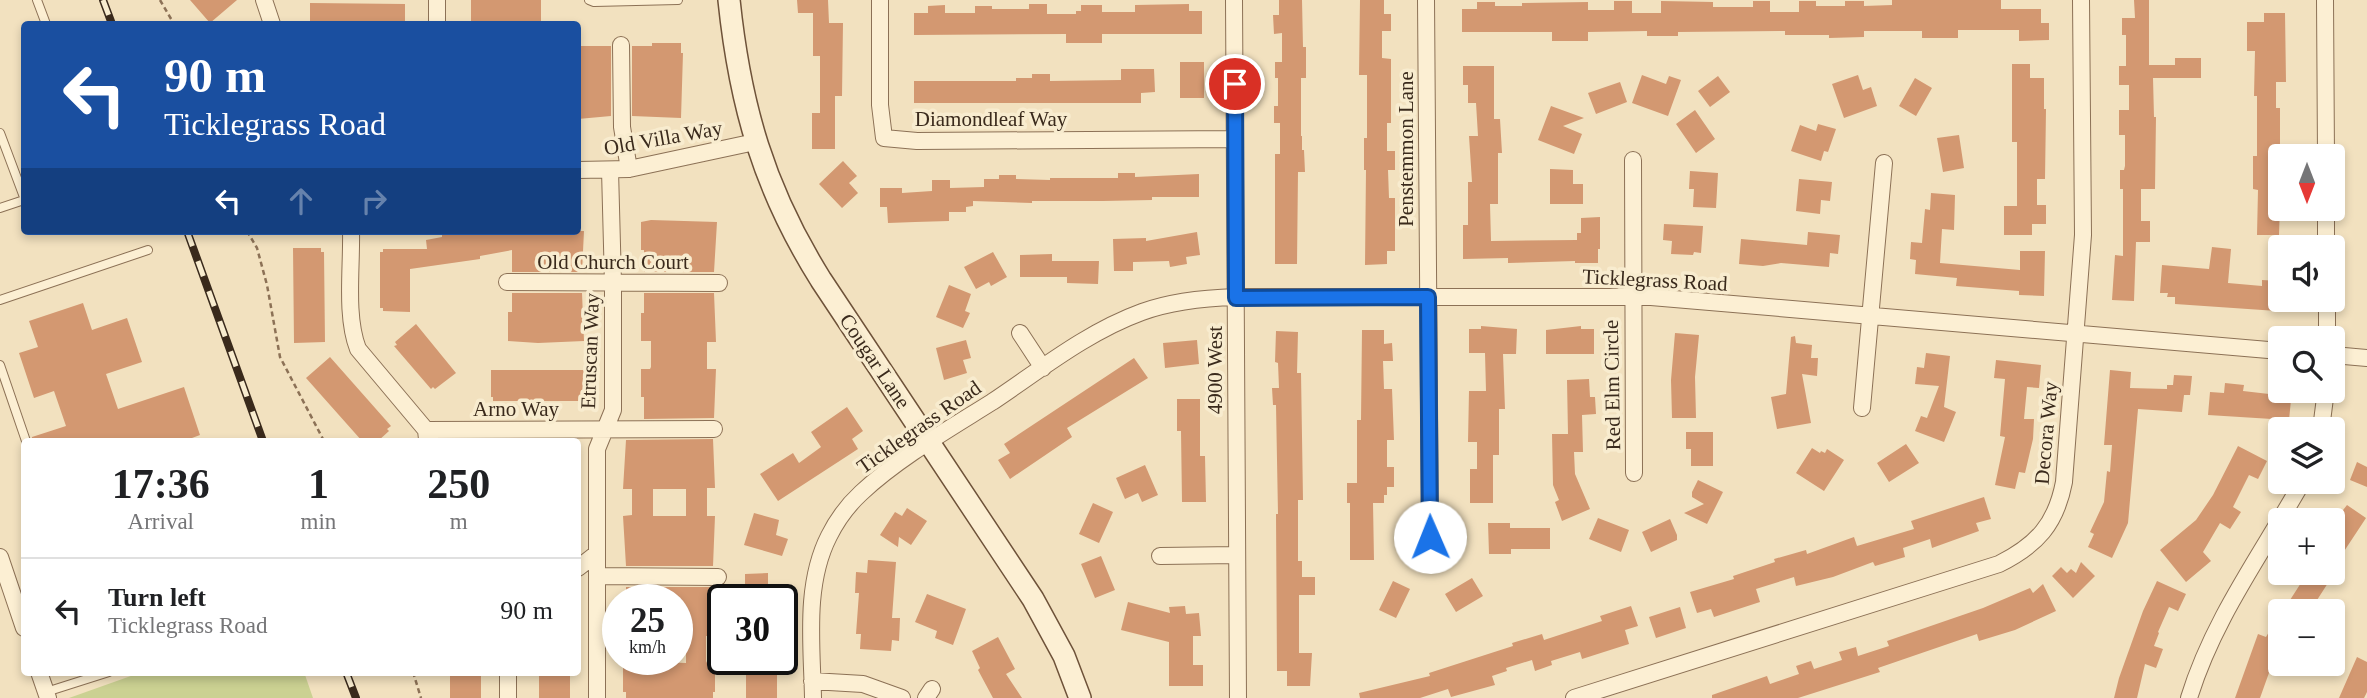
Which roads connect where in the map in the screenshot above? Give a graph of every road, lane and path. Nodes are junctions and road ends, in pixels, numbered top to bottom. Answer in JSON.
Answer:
{"nodes":[{"id":1,"x":37,"y":0,"type":"edge"},
{"id":2,"x":160,"y":0,"type":"edge"},
{"id":3,"x":264,"y":0,"type":"edge"},
{"id":4,"x":437,"y":0,"type":"edge"},
{"id":5,"x":589,"y":0,"type":"edge"},
{"id":6,"x":729,"y":0,"type":"edge"},
{"id":7,"x":880,"y":0,"type":"edge"},
{"id":8,"x":1234,"y":0,"type":"edge"},
{"id":9,"x":1426,"y":0,"type":"edge"},
{"id":10,"x":2081,"y":0,"type":"edge"},
{"id":11,"x":2325,"y":0,"type":"edge"},
{"id":12,"x":678,"y":1,"type":"edge"},
{"id":13,"x":45,"y":21,"type":"edge"},
{"id":14,"x":172,"y":21,"type":"edge"},
{"id":15,"x":271,"y":21,"type":"edge"},
{"id":16,"x":437,"y":21,"type":"edge"},
{"id":17,"x":621,"y":44,"type":"dead end"},
{"id":18,"x":0,"y":133,"type":"edge"},
{"id":19,"x":1235,"y":139,"type":"junction"},
{"id":20,"x":755,"y":142,"type":"junction"},
{"id":21,"x":2326,"y":144,"type":"edge"},
{"id":22,"x":1633,"y":160,"type":"dead end"},
{"id":23,"x":1884,"y":163,"type":"dead end"},
{"id":24,"x":629,"y":169,"type":"junction"},
{"id":25,"x":581,"y":170,"type":"edge"},
{"id":26,"x":610,"y":170,"type":"junction"},
{"id":27,"x":21,"y":190,"type":"edge"},
{"id":28,"x":21,"y":199,"type":"edge"},
{"id":29,"x":0,"y":208,"type":"edge"},
{"id":30,"x":249,"y":235,"type":"edge"},
{"id":31,"x":351,"y":235,"type":"edge"},
{"id":32,"x":148,"y":250,"type":"dead end"},
{"id":33,"x":507,"y":282,"type":"dead end"},
{"id":34,"x":613,"y":283,"type":"junction"},
{"id":35,"x":719,"y":283,"type":"dead end"},
{"id":36,"x":1428,"y":297,"type":"junction"},
{"id":37,"x":1632,"y":297,"type":"junction"},
{"id":38,"x":1236,"y":298,"type":"junction"},
{"id":39,"x":0,"y":300,"type":"edge"},
{"id":40,"x":1870,"y":316,"type":"junction"},
{"id":41,"x":1020,"y":333,"type":"dead end"},
{"id":42,"x":2077,"y":333,"type":"junction"},
{"id":43,"x":2268,"y":350,"type":"edge"},
{"id":44,"x":2345,"y":356,"type":"edge"},
{"id":45,"x":2367,"y":358,"type":"edge"},
{"id":46,"x":0,"y":365,"type":"edge"},
{"id":47,"x":1042,"y":368,"type":"junction"},
{"id":48,"x":1863,"y":408,"type":"dead end"},
{"id":49,"x":605,"y":429,"type":"junction"},
{"id":50,"x":714,"y":429,"type":"dead end"},
{"id":51,"x":427,"y":435,"type":"edge"},
{"id":52,"x":25,"y":438,"type":"edge"},
{"id":53,"x":322,"y":438,"type":"edge"},
{"id":54,"x":929,"y":443,"type":"junction"},
{"id":55,"x":1634,"y":473,"type":"dead end"},
{"id":56,"x":1430,"y":537,"type":"dead end"},
{"id":57,"x":2268,"y":539,"type":"edge"},
{"id":58,"x":596,"y":554,"type":"junction"},
{"id":59,"x":1237,"y":555,"type":"junction"},
{"id":60,"x":1160,"y":556,"type":"dead end"},
{"id":61,"x":0,"y":557,"type":"edge"},
{"id":62,"x":581,"y":566,"type":"edge"},
{"id":63,"x":597,"y":576,"type":"junction"},
{"id":64,"x":718,"y":577,"type":"dead end"},
{"id":65,"x":21,"y":619,"type":"edge"},
{"id":66,"x":40,"y":676,"type":"edge"},
{"id":67,"x":96,"y":676,"type":"edge"},
{"id":68,"x":415,"y":676,"type":"edge"},
{"id":69,"x":508,"y":676,"type":"edge"},
{"id":70,"x":813,"y":681,"type":"junction"},
{"id":71,"x":47,"y":695,"type":"edge"},
{"id":72,"x":421,"y":698,"type":"edge"},
{"id":73,"x":508,"y":698,"type":"edge"},
{"id":74,"x":597,"y":698,"type":"edge"},
{"id":75,"x":813,"y":698,"type":"edge"},
{"id":76,"x":902,"y":698,"type":"edge"},
{"id":77,"x":1080,"y":698,"type":"edge"},
{"id":78,"x":1238,"y":698,"type":"edge"},
{"id":79,"x":1574,"y":698,"type":"edge"},
{"id":80,"x":2189,"y":698,"type":"edge"}],
"edges":[{"from":1,"to":13,"type":"lane"},
{"from":2,"to":14,"type":"path"},
{"from":3,"to":15,"type":"street"},
{"from":4,"to":16,"type":"street"},
{"from":5,"to":12,"type":"lane"},
{"from":6,"to":20,"type":"main road","name":"Cougar Lane"},
{"from":7,"to":19,"type":"street","name":"Diamondleaf Way"},
{"from":8,"to":19,"type":"street","name":"4900 West"},
{"from":9,"to":36,"type":"street","name":"Penstemmon Lane"},
{"from":10,"to":42,"type":"street","name":"Decora Way"},
{"from":11,"to":21,"type":"street"},
{"from":17,"to":24,"type":"street"},
{"from":18,"to":27,"type":"lane"},
{"from":19,"to":38,"type":"street","name":"4900 West"},
{"from":20,"to":24,"type":"street","name":"Old Villa Way"},
{"from":20,"to":54,"type":"main road","name":"Cougar Lane"},
{"from":22,"to":37,"type":"street","name":"Red Elm Circle"},
{"from":23,"to":40,"type":"street"},
{"from":24,"to":26,"type":"street","name":"Old Villa Way"},
{"from":25,"to":26,"type":"street","name":"Old Villa Way"},
{"from":26,"to":34,"type":"street","name":"Etruscan Way"},
{"from":28,"to":29,"type":"lane"},
{"from":30,"to":53,"type":"path"},
{"from":31,"to":51,"type":"street"},
{"from":32,"to":39,"type":"lane"},
{"from":33,"to":34,"type":"street","name":"Old Church Court"},
{"from":34,"to":35,"type":"street","name":"Old Church Court"},
{"from":34,"to":49,"type":"street","name":"Etruscan Way"},
{"from":36,"to":37,"type":"street","name":"Ticklegrass Road"},
{"from":36,"to":38,"type":"street","name":"Ticklegrass Road"},
{"from":36,"to":56,"type":"street","name":"Penstemmon Lane"},
{"from":37,"to":40,"type":"street","name":"Ticklegrass Road"},
{"from":37,"to":55,"type":"street","name":"Red Elm Circle"},
{"from":38,"to":47,"type":"street","name":"Ticklegrass Road"},
{"from":38,"to":59,"type":"street","name":"4900 West"},
{"from":40,"to":42,"type":"street","name":"Ticklegrass Road"},
{"from":40,"to":48,"type":"street"},
{"from":41,"to":47,"type":"street"},
{"from":42,"to":43,"type":"street","name":"Ticklegrass Road"},
{"from":42,"to":79,"type":"street","name":"Decora Way"},
{"from":44,"to":45,"type":"street"},
{"from":46,"to":52,"type":"lane"},
{"from":47,"to":54,"type":"street","name":"Ticklegrass Road"},
{"from":49,"to":50,"type":"street","name":"Arno Way"},
{"from":49,"to":51,"type":"street","name":"Arno Way"},
{"from":49,"to":58,"type":"street","name":"Etruscan Way"},
{"from":54,"to":70,"type":"street","name":"Ticklegrass Road"},
{"from":54,"to":77,"type":"main road","name":"Cougar Lane"},
{"from":57,"to":80,"type":"street"},
{"from":58,"to":62,"type":"street"},
{"from":58,"to":63,"type":"street","name":"Etruscan Way"},
{"from":59,"to":60,"type":"street"},
{"from":59,"to":78,"type":"street","name":"4900 West"},
{"from":61,"to":65,"type":"street"},
{"from":63,"to":64,"type":"street"},
{"from":63,"to":74,"type":"street","name":"Etruscan Way"},
{"from":66,"to":71,"type":"street"},
{"from":67,"to":71,"type":"lane"},
{"from":68,"to":72,"type":"path"},
{"from":69,"to":73,"type":"street"},
{"from":70,"to":75,"type":"street","name":"Ticklegrass Road"},
{"from":70,"to":76,"type":"street"}]}
